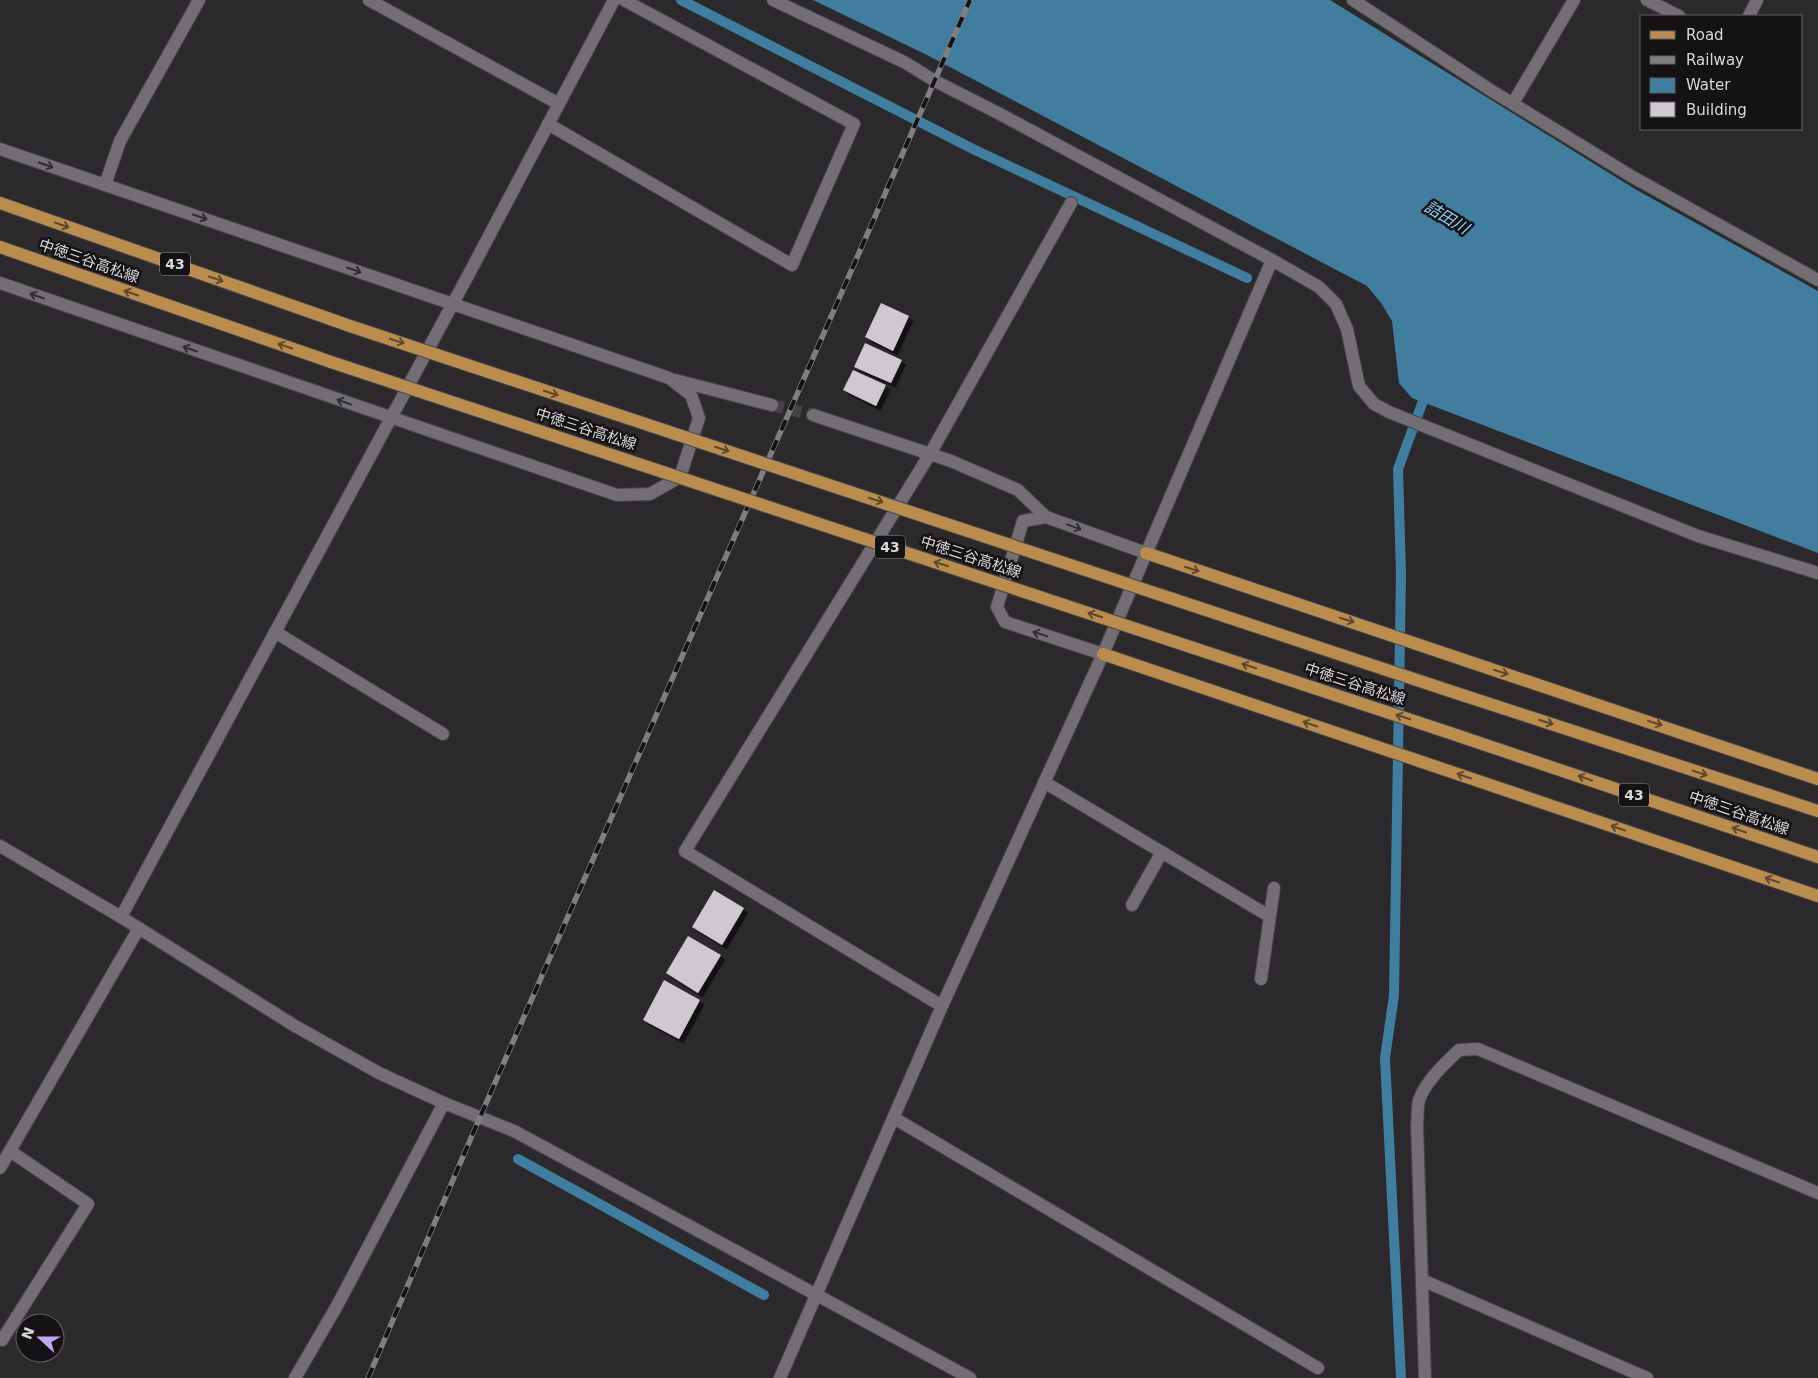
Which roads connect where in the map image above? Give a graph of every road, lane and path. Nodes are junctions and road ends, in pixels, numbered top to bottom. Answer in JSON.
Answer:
{"nodes":[{"id":1,"x":199,"y":0,"type":"edge"},
{"id":2,"x":369,"y":0,"type":"edge"},
{"id":3,"x":614,"y":0,"type":"edge"},
{"id":4,"x":624,"y":0,"type":"edge"},
{"id":5,"x":773,"y":0,"type":"edge"},
{"id":6,"x":1353,"y":0,"type":"edge"},
{"id":7,"x":1574,"y":0,"type":"edge"},
{"id":8,"x":1647,"y":0,"type":"edge"},
{"id":9,"x":1757,"y":0,"type":"edge"},
{"id":10,"x":1677,"y":15,"type":"edge"},
{"id":11,"x":1750,"y":15,"type":"edge"},
{"id":12,"x":1513,"y":103,"type":"junction"},
{"id":13,"x":559,"y":104,"type":"junction"},
{"id":14,"x":548,"y":124,"type":"junction"},
{"id":15,"x":0,"y":149,"type":"edge"},
{"id":16,"x":105,"y":185,"type":"junction"},
{"id":17,"x":0,"y":202,"type":"edge"},
{"id":18,"x":1071,"y":204,"type":"dead end"},
{"id":19,"x":0,"y":247,"type":"edge"},
{"id":20,"x":1272,"y":260,"type":"junction"},
{"id":21,"x":1818,"y":280,"type":"edge"},
{"id":22,"x":0,"y":283,"type":"edge"},
{"id":23,"x":453,"y":304,"type":"junction"},
{"id":24,"x":669,"y":378,"type":"junction"},
{"id":25,"x":772,"y":404,"type":"tunnel mouth"},
{"id":26,"x":813,"y":415,"type":"tunnel mouth"},
{"id":27,"x":390,"y":418,"type":"junction"},
{"id":28,"x":930,"y":454,"type":"junction"},
{"id":29,"x":1046,"y":517,"type":"junction"},
{"id":30,"x":1146,"y":553,"type":"junction"},
{"id":31,"x":1818,"y":573,"type":"edge"},
{"id":32,"x":275,"y":632,"type":"junction"},
{"id":33,"x":1103,"y":654,"type":"junction"},
{"id":34,"x":444,"y":734,"type":"dead end"},
{"id":35,"x":1818,"y":779,"type":"edge"},
{"id":36,"x":1044,"y":782,"type":"junction"},
{"id":37,"x":1818,"y":811,"type":"edge"},
{"id":38,"x":0,"y":846,"type":"edge"},
{"id":39,"x":1162,"y":852,"type":"junction"},
{"id":40,"x":1818,"y":857,"type":"edge"},
{"id":41,"x":1274,"y":888,"type":"dead end"},
{"id":42,"x":1818,"y":896,"type":"edge"},
{"id":43,"x":1132,"y":905,"type":"dead end"},
{"id":44,"x":1269,"y":916,"type":"junction"},
{"id":45,"x":121,"y":917,"type":"junction"},
{"id":46,"x":139,"y":928,"type":"junction"},
{"id":47,"x":1261,"y":978,"type":"dead end"},
{"id":48,"x":942,"y":1006,"type":"junction"},
{"id":49,"x":444,"y":1103,"type":"junction"},
{"id":50,"x":894,"y":1118,"type":"junction"},
{"id":51,"x":10,"y":1151,"type":"junction"},
{"id":52,"x":0,"y":1168,"type":"edge"},
{"id":53,"x":1818,"y":1193,"type":"edge"},
{"id":54,"x":1422,"y":1280,"type":"junction"},
{"id":55,"x":817,"y":1294,"type":"junction"},
{"id":56,"x":2,"y":1340,"type":"dead end"},
{"id":57,"x":1318,"y":1368,"type":"dead end"},
{"id":58,"x":294,"y":1378,"type":"edge"},
{"id":59,"x":780,"y":1378,"type":"edge"},
{"id":60,"x":970,"y":1378,"type":"edge"},
{"id":61,"x":1425,"y":1378,"type":"edge"},
{"id":62,"x":1647,"y":1378,"type":"edge"}],
"edges":[{"from":1,"to":16,"type":"street"},
{"from":2,"to":13,"type":"street"},
{"from":3,"to":13,"type":"street"},
{"from":4,"to":14,"type":"street"},
{"from":5,"to":20,"type":"street"},
{"from":6,"to":12,"type":"street"},
{"from":7,"to":12,"type":"street"},
{"from":8,"to":10,"type":"street"},
{"from":9,"to":11,"type":"street"},
{"from":12,"to":21,"type":"street"},
{"from":13,"to":14,"type":"street"},
{"from":14,"to":23,"type":"street"},
{"from":15,"to":16,"type":"street","one_way":true},
{"from":16,"to":23,"type":"street","one_way":true},
{"from":17,"to":37,"type":"main road","name":"中徳三谷高松線","number":"43","one_way":true,"bridge":true},
{"from":18,"to":28,"type":"street"},
{"from":40,"to":19,"type":"main road","name":"中徳三谷高松線","number":"43","one_way":true,"bridge":true},
{"from":20,"to":30,"type":"street"},
{"from":20,"to":31,"type":"street"},
{"from":27,"to":22,"type":"street","one_way":true},
{"from":23,"to":24,"type":"street"},
{"from":23,"to":27,"type":"street"},
{"from":24,"to":25,"type":"street"},
{"from":24,"to":27,"type":"street"},
{"from":26,"to":28,"type":"street"},
{"from":27,"to":32,"type":"street"},
{"from":28,"to":29,"type":"street"},
{"from":28,"to":48,"type":"street"},
{"from":29,"to":30,"type":"street","one_way":true},
{"from":33,"to":29,"type":"street","one_way":true},
{"from":30,"to":33,"type":"street"},
{"from":30,"to":35,"type":"main road","one_way":true},
{"from":32,"to":34,"type":"street"},
{"from":32,"to":45,"type":"street"},
{"from":33,"to":36,"type":"street"},
{"from":42,"to":33,"type":"main road","one_way":true},
{"from":36,"to":39,"type":"street"},
{"from":36,"to":48,"type":"street"},
{"from":38,"to":45,"type":"street"},
{"from":39,"to":43,"type":"street"},
{"from":39,"to":44,"type":"street"},
{"from":41,"to":44,"type":"street"},
{"from":44,"to":47,"type":"street"},
{"from":45,"to":46,"type":"street"},
{"from":46,"to":49,"type":"street"},
{"from":46,"to":51,"type":"street"},
{"from":48,"to":50,"type":"street"},
{"from":49,"to":55,"type":"street"},
{"from":49,"to":58,"type":"street"},
{"from":50,"to":55,"type":"street"},
{"from":50,"to":57,"type":"street"},
{"from":51,"to":52,"type":"street"},
{"from":51,"to":56,"type":"street"},
{"from":53,"to":54,"type":"street"},
{"from":54,"to":61,"type":"street"},
{"from":54,"to":62,"type":"street"},
{"from":55,"to":59,"type":"street"},
{"from":55,"to":60,"type":"street"}]}
